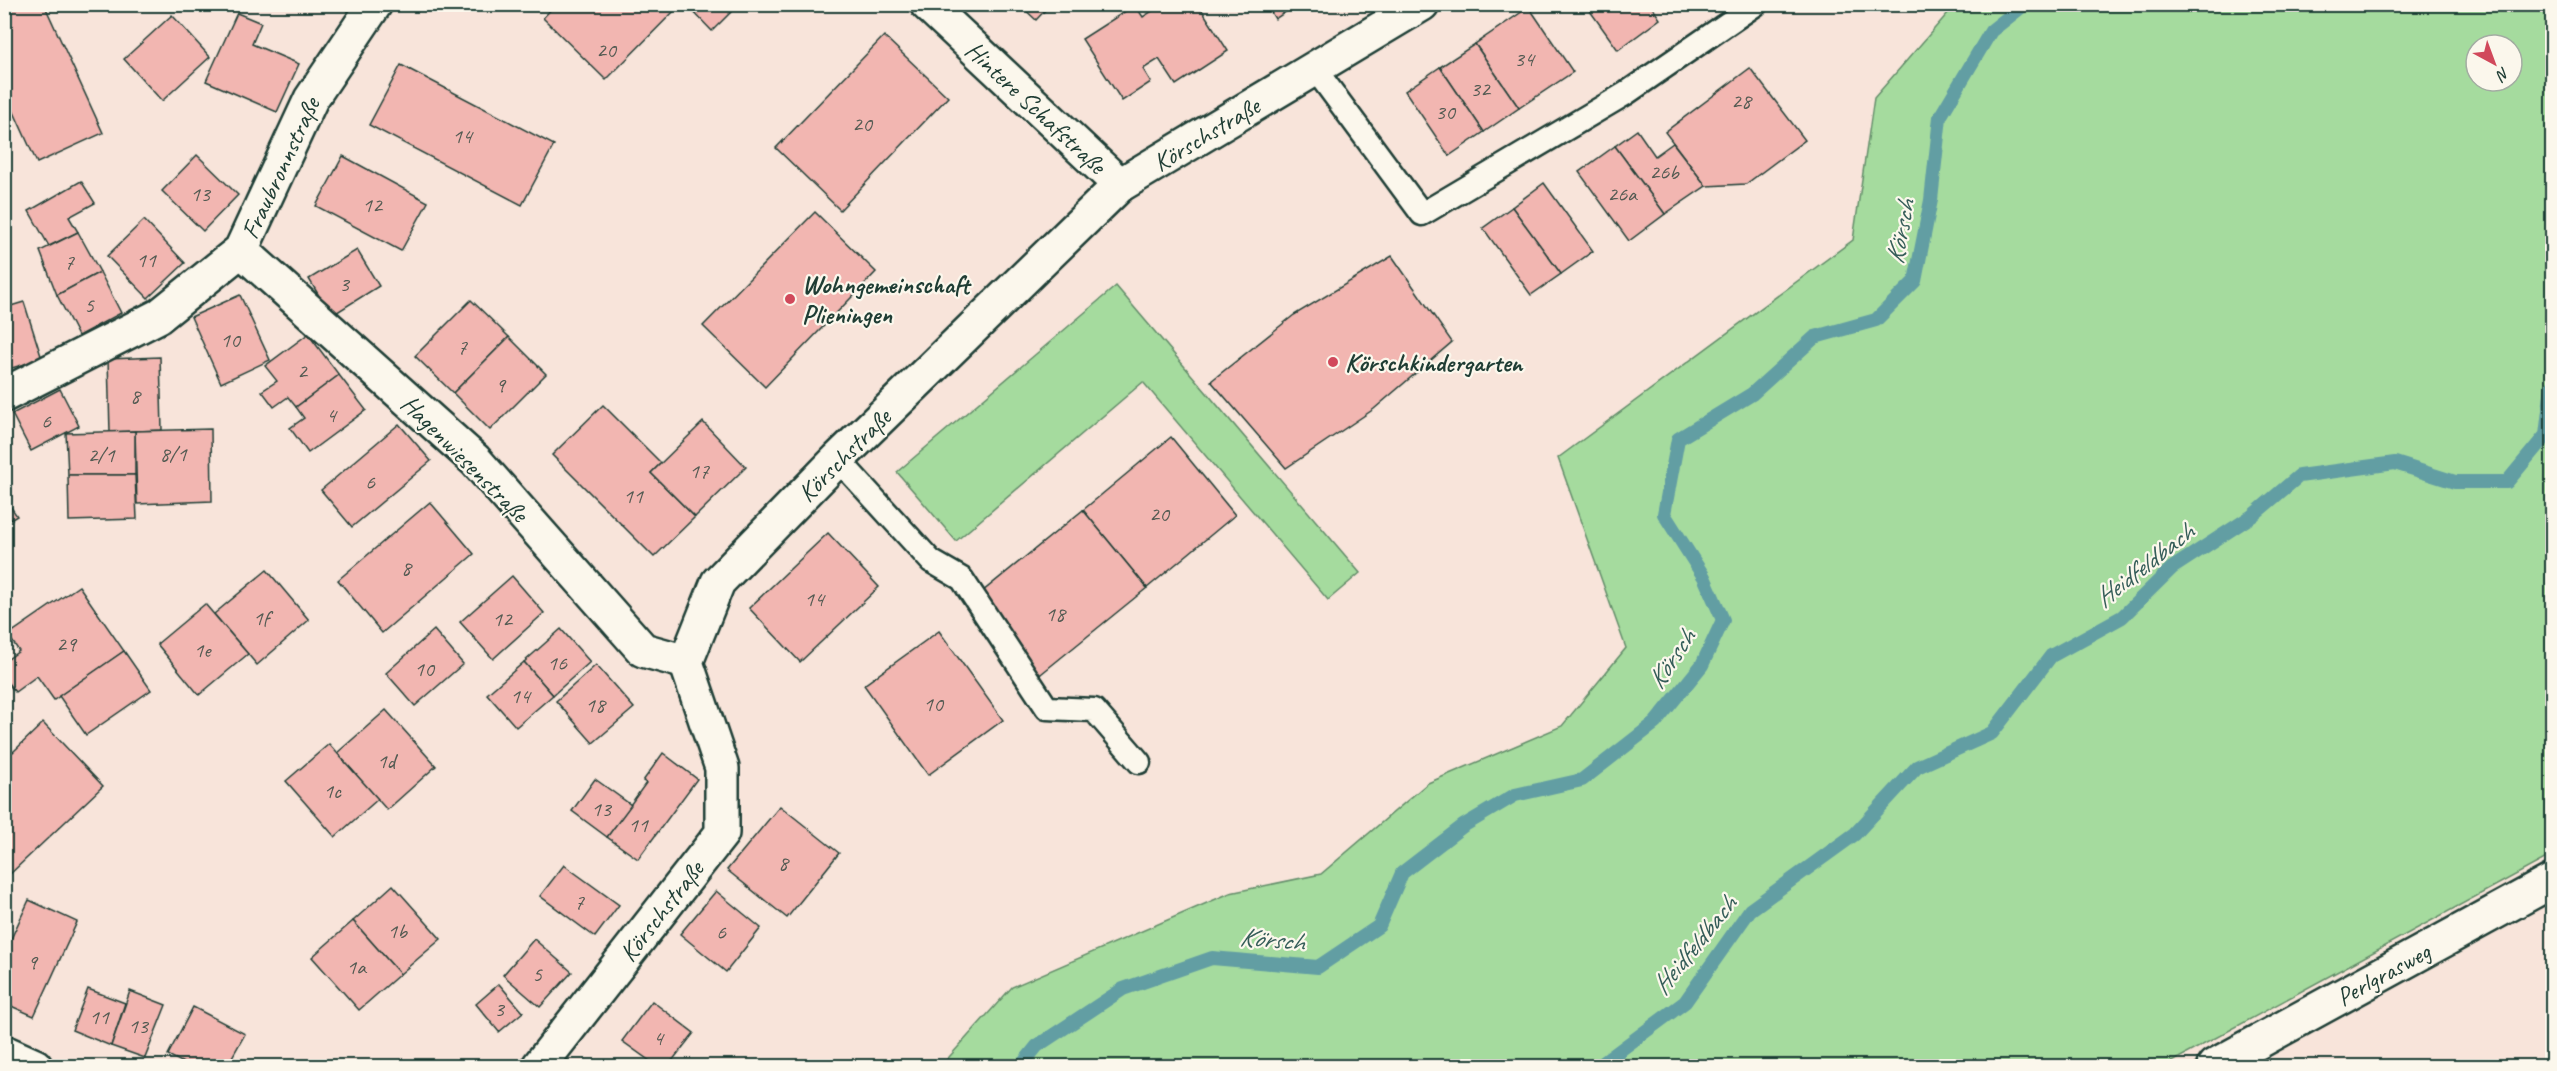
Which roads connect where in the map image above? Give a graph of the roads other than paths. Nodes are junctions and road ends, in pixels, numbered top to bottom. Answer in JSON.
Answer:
{"nodes":[{"id":1,"x":375,"y":4,"type":"edge"},
{"id":2,"x":927,"y":4,"type":"edge"},
{"id":3,"x":1422,"y":4,"type":"edge"},
{"id":4,"x":1756,"y":4,"type":"edge"},
{"id":5,"x":1315,"y":69,"type":"junction"},
{"id":6,"x":1120,"y":185,"type":"junction"},
{"id":7,"x":241,"y":250,"type":"junction"},
{"id":8,"x":4,"y":395,"type":"edge"},
{"id":9,"x":838,"y":459,"type":"junction"},
{"id":10,"x":686,"y":662,"type":"junction"},
{"id":11,"x":1139,"y":762,"type":"dead end"},
{"id":12,"x":2553,"y":881,"type":"edge"},
{"id":13,"x":4,"y":1052,"type":"edge"},
{"id":14,"x":35,"y":1066,"type":"edge"},
{"id":15,"x":539,"y":1066,"type":"edge"},
{"id":16,"x":2214,"y":1066,"type":"edge"}],
"edges":[{"from":1,"to":7,"type":"street","name":"Fraubronnstraße"},
{"from":2,"to":6,"type":"street","name":"Hintere Schafstraße"},
{"from":3,"to":5,"type":"street","name":"Körschstraße"},
{"from":4,"to":5,"type":"lane"},
{"from":5,"to":6,"type":"street","name":"Körschstraße"},
{"from":6,"to":9,"type":"street","name":"Körschstraße"},
{"from":7,"to":8,"type":"street","name":"Fraubronnstraße"},
{"from":7,"to":10,"type":"street","name":"Hagenwiesenstraße"},
{"from":9,"to":10,"type":"street","name":"Körschstraße"},
{"from":9,"to":11,"type":"lane"},
{"from":10,"to":15,"type":"street","name":"Körschstraße"},
{"from":12,"to":16,"type":"street","name":"Perlgrasweg"},
{"from":13,"to":14,"type":"street"}]}
